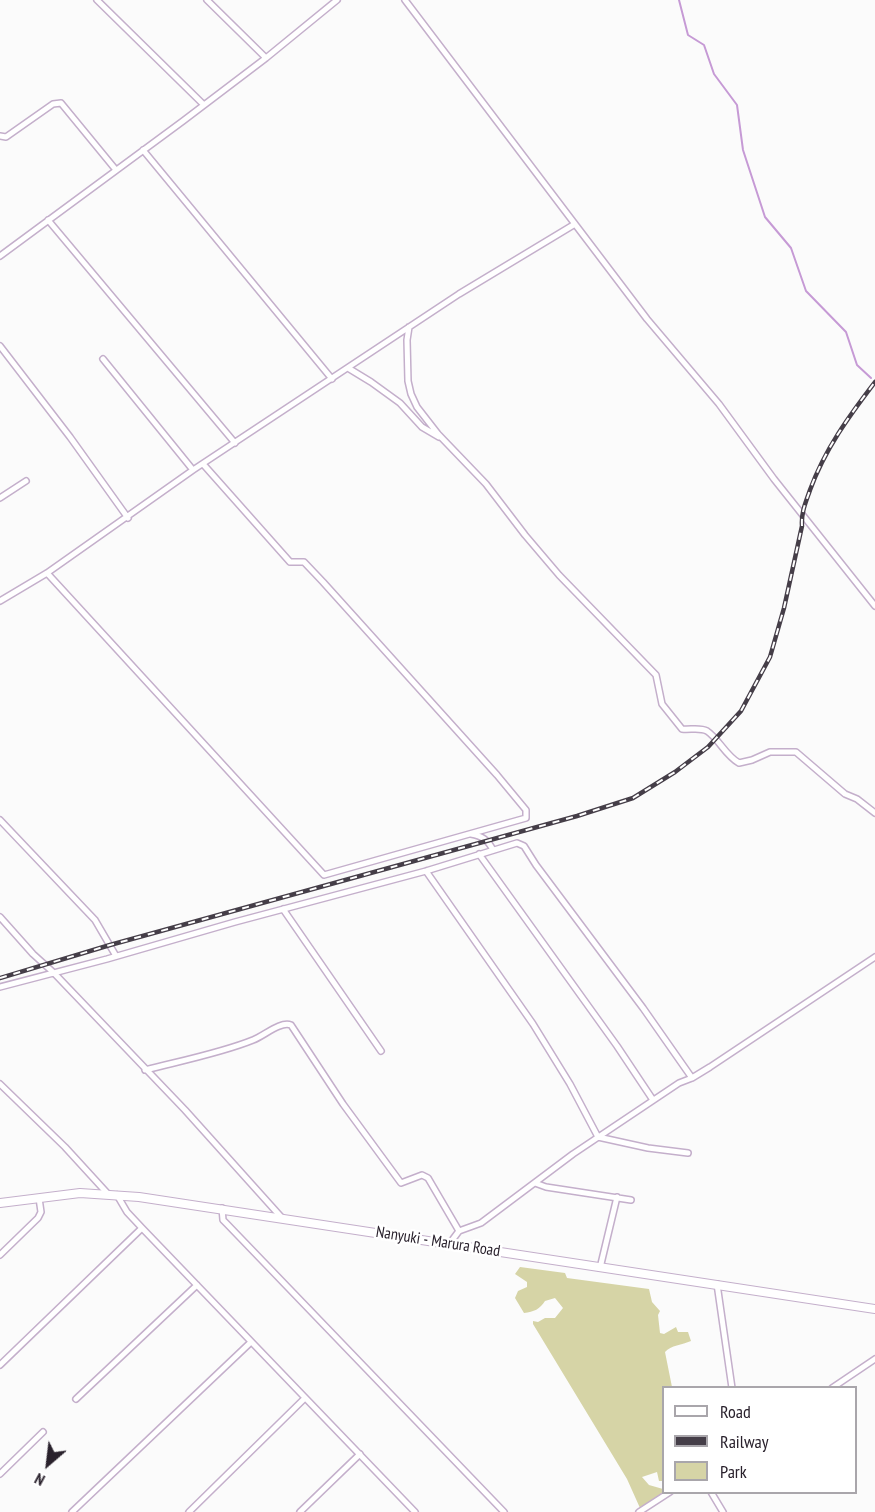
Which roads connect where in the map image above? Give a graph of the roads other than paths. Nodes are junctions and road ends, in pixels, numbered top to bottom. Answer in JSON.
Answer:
{"nodes":[{"id":1,"x":97,"y":0,"type":"edge"},
{"id":2,"x":207,"y":0,"type":"edge"},
{"id":3,"x":337,"y":0,"type":"edge"},
{"id":4,"x":405,"y":0,"type":"edge"},
{"id":5,"x":266,"y":58,"type":"junction"},
{"id":6,"x":204,"y":105,"type":"junction"},
{"id":7,"x":0,"y":136,"type":"edge"},
{"id":8,"x":143,"y":150,"type":"junction"},
{"id":9,"x":117,"y":170,"type":"junction"},
{"id":10,"x":48,"y":220,"type":"junction"},
{"id":11,"x":575,"y":224,"type":"junction"},
{"id":12,"x":0,"y":256,"type":"edge"},
{"id":13,"x":409,"y":327,"type":"junction"},
{"id":14,"x":0,"y":346,"type":"edge"},
{"id":15,"x":103,"y":359,"type":"dead end"},
{"id":16,"x":348,"y":368,"type":"junction"},
{"id":17,"x":332,"y":379,"type":"junction"},
{"id":18,"x":446,"y":441,"type":"junction"},
{"id":19,"x":236,"y":443,"type":"junction"},
{"id":20,"x":203,"y":464,"type":"junction"},
{"id":21,"x":193,"y":470,"type":"junction"},
{"id":22,"x":26,"y":481,"type":"dead end"},
{"id":23,"x":0,"y":498,"type":"edge"},
{"id":24,"x":128,"y":518,"type":"junction"},
{"id":25,"x":47,"y":573,"type":"junction"},
{"id":26,"x":0,"y":601,"type":"edge"},
{"id":27,"x":875,"y":606,"type":"edge"},
{"id":28,"x":875,"y":813,"type":"edge"},
{"id":29,"x":0,"y":820,"type":"edge"},
{"id":30,"x":470,"y":834,"type":"junction"},
{"id":31,"x":493,"y":850,"type":"junction"},
{"id":32,"x":479,"y":854,"type":"junction"},
{"id":33,"x":426,"y":871,"type":"junction"},
{"id":34,"x":283,"y":909,"type":"junction"},
{"id":35,"x":0,"y":917,"type":"edge"},
{"id":36,"x":116,"y":957,"type":"junction"},
{"id":37,"x":875,"y":957,"type":"edge"},
{"id":38,"x":54,"y":973,"type":"junction"},
{"id":39,"x":0,"y":987,"type":"edge"},
{"id":40,"x":381,"y":1052,"type":"dead end"},
{"id":41,"x":145,"y":1070,"type":"junction"},
{"id":42,"x":692,"y":1078,"type":"junction"},
{"id":43,"x":0,"y":1084,"type":"edge"},
{"id":44,"x":653,"y":1100,"type":"junction"},
{"id":45,"x":598,"y":1137,"type":"junction"},
{"id":46,"x":688,"y":1153,"type":"dead end"},
{"id":47,"x":535,"y":1183,"type":"junction"},
{"id":48,"x":108,"y":1194,"type":"junction"},
{"id":49,"x":117,"y":1195,"type":"junction"},
{"id":50,"x":39,"y":1197,"type":"junction"},
{"id":51,"x":617,"y":1197,"type":"junction"},
{"id":52,"x":631,"y":1200,"type":"dead end"},
{"id":53,"x":0,"y":1203,"type":"edge"},
{"id":54,"x":222,"y":1208,"type":"junction"},
{"id":55,"x":282,"y":1218,"type":"junction"},
{"id":56,"x":142,"y":1228,"type":"junction"},
{"id":57,"x":459,"y":1231,"type":"junction"},
{"id":58,"x":450,"y":1243,"type":"junction"},
{"id":59,"x":0,"y":1255,"type":"edge"},
{"id":60,"x":600,"y":1268,"type":"junction"},
{"id":61,"x":717,"y":1284,"type":"junction"},
{"id":62,"x":197,"y":1285,"type":"junction"},
{"id":63,"x":875,"y":1309,"type":"edge"},
{"id":64,"x":251,"y":1342,"type":"junction"},
{"id":65,"x":875,"y":1359,"type":"edge"},
{"id":66,"x":0,"y":1365,"type":"edge"},
{"id":67,"x":732,"y":1386,"type":"edge"},
{"id":68,"x":835,"y":1386,"type":"edge"},
{"id":69,"x":305,"y":1398,"type":"junction"},
{"id":70,"x":76,"y":1399,"type":"dead end"},
{"id":71,"x":43,"y":1432,"type":"dead end"},
{"id":72,"x":360,"y":1454,"type":"junction"},
{"id":73,"x":0,"y":1474,"type":"edge"},
{"id":74,"x":667,"y":1494,"type":"edge"},
{"id":75,"x":712,"y":1494,"type":"edge"},
{"id":76,"x":72,"y":1512,"type":"edge"},
{"id":77,"x":189,"y":1512,"type":"edge"},
{"id":78,"x":300,"y":1512,"type":"edge"},
{"id":79,"x":415,"y":1512,"type":"edge"},
{"id":80,"x":504,"y":1512,"type":"edge"},
{"id":81,"x":639,"y":1512,"type":"edge"},
{"id":82,"x":723,"y":1512,"type":"edge"}],
"edges":[{"from":1,"to":6,"type":"street"},
{"from":2,"to":5,"type":"street"},
{"from":3,"to":5,"type":"street"},
{"from":4,"to":11,"type":"street"},
{"from":5,"to":6,"type":"street"},
{"from":6,"to":8,"type":"street"},
{"from":7,"to":9,"type":"street"},
{"from":8,"to":9,"type":"street"},
{"from":8,"to":17,"type":"street"},
{"from":9,"to":10,"type":"street"},
{"from":10,"to":12,"type":"street"},
{"from":10,"to":19,"type":"street"},
{"from":11,"to":13,"type":"street"},
{"from":11,"to":27,"type":"street"},
{"from":13,"to":16,"type":"street"},
{"from":13,"to":18,"type":"street"},
{"from":14,"to":24,"type":"street"},
{"from":15,"to":21,"type":"street"},
{"from":16,"to":17,"type":"street"},
{"from":16,"to":18,"type":"street"},
{"from":17,"to":19,"type":"street"},
{"from":18,"to":28,"type":"street"},
{"from":19,"to":20,"type":"street"},
{"from":20,"to":21,"type":"street"},
{"from":20,"to":30,"type":"street"},
{"from":21,"to":24,"type":"street"},
{"from":22,"to":23,"type":"street"},
{"from":24,"to":25,"type":"street"},
{"from":25,"to":26,"type":"street"},
{"from":25,"to":30,"type":"street"},
{"from":29,"to":36,"type":"street"},
{"from":30,"to":31,"type":"street"},
{"from":31,"to":32,"type":"street"},
{"from":31,"to":42,"type":"street"},
{"from":32,"to":33,"type":"street"},
{"from":32,"to":44,"type":"street"},
{"from":33,"to":34,"type":"street"},
{"from":33,"to":45,"type":"street"},
{"from":34,"to":36,"type":"street"},
{"from":34,"to":40,"type":"street"},
{"from":35,"to":38,"type":"street"},
{"from":36,"to":38,"type":"street"},
{"from":37,"to":42,"type":"street"},
{"from":38,"to":39,"type":"street"},
{"from":38,"to":41,"type":"street"},
{"from":41,"to":55,"type":"street"},
{"from":41,"to":57,"type":"street"},
{"from":42,"to":44,"type":"street"},
{"from":43,"to":48,"type":"street"},
{"from":44,"to":45,"type":"street"},
{"from":45,"to":46,"type":"street"},
{"from":45,"to":47,"type":"street"},
{"from":47,"to":51,"type":"street"},
{"from":47,"to":57,"type":"street"},
{"from":48,"to":49,"type":"street","name":"Nanyuki - Marura Road"},
{"from":48,"to":50,"type":"street","name":"Nanyuki - Marura Road"},
{"from":49,"to":54,"type":"street","name":"Nanyuki - Marura Road"},
{"from":49,"to":56,"type":"street"},
{"from":50,"to":53,"type":"street","name":"Nanyuki - Marura Road"},
{"from":50,"to":59,"type":"street"},
{"from":51,"to":52,"type":"street"},
{"from":51,"to":60,"type":"street"},
{"from":54,"to":55,"type":"street","name":"Nanyuki - Marura Road"},
{"from":54,"to":80,"type":"street"},
{"from":55,"to":58,"type":"street","name":"Nanyuki - Marura Road"},
{"from":56,"to":62,"type":"street"},
{"from":56,"to":66,"type":"street"},
{"from":57,"to":58,"type":"street"},
{"from":58,"to":60,"type":"street","name":"Nanyuki - Marura Road"},
{"from":60,"to":61,"type":"street","name":"Nanyuki - Marura Road"},
{"from":61,"to":63,"type":"street","name":"Nanyuki - Marura Road"},
{"from":61,"to":67,"type":"street"},
{"from":62,"to":64,"type":"street"},
{"from":62,"to":70,"type":"street"},
{"from":64,"to":69,"type":"street"},
{"from":64,"to":76,"type":"street"},
{"from":65,"to":68,"type":"street"},
{"from":69,"to":72,"type":"street"},
{"from":69,"to":77,"type":"street"},
{"from":71,"to":73,"type":"street"},
{"from":72,"to":78,"type":"street"},
{"from":72,"to":79,"type":"street"},
{"from":74,"to":81,"type":"street"},
{"from":75,"to":82,"type":"street"}]}
